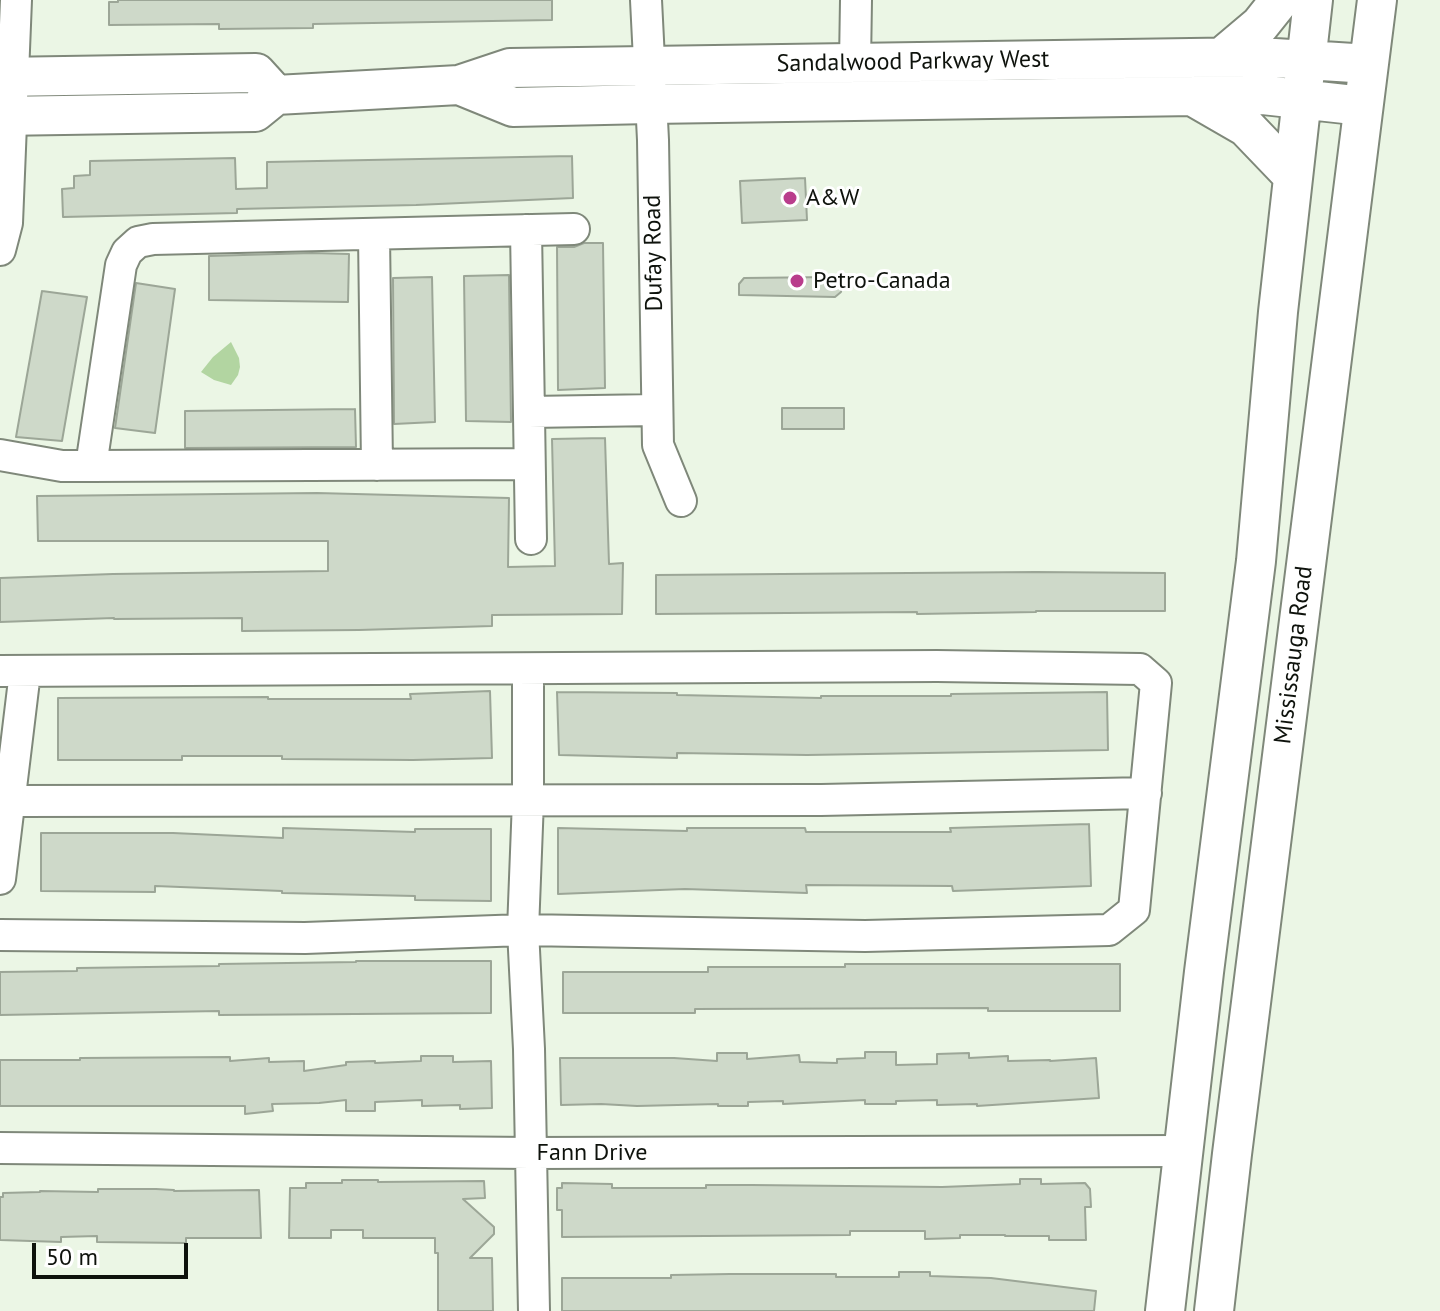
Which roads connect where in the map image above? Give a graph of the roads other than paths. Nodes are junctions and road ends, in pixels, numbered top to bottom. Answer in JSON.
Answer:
{"nodes":[{"id":1,"x":16,"y":0,"type":"edge"},
{"id":2,"x":646,"y":0,"type":"edge"},
{"id":3,"x":856,"y":0,"type":"edge"},
{"id":4,"x":1280,"y":0,"type":"edge"},
{"id":5,"x":1313,"y":0,"type":"edge"},
{"id":6,"x":1377,"y":0,"type":"edge"},
{"id":7,"x":1222,"y":57,"type":"junction"},
{"id":8,"x":1306,"y":60,"type":"junction"},
{"id":9,"x":855,"y":63,"type":"junction"},
{"id":10,"x":1369,"y":64,"type":"junction"},
{"id":11,"x":7,"y":77,"type":"edge"},
{"id":12,"x":649,"y":85,"type":"junction"},
{"id":13,"x":276,"y":95,"type":"junction"},
{"id":14,"x":1191,"y":96,"type":"junction"},
{"id":15,"x":1302,"y":99,"type":"junction"},
{"id":16,"x":1363,"y":106,"type":"junction"},
{"id":17,"x":6,"y":116,"type":"edge"},
{"id":18,"x":1293,"y":176,"type":"junction"},
{"id":19,"x":574,"y":229,"type":"dead end"},
{"id":20,"x":526,"y":230,"type":"junction"},
{"id":21,"x":374,"y":235,"type":"junction"},
{"id":22,"x":0,"y":250,"type":"edge"},
{"id":23,"x":657,"y":410,"type":"junction"},
{"id":24,"x":529,"y":412,"type":"junction"},
{"id":25,"x":0,"y":455,"type":"edge"},
{"id":26,"x":529,"y":464,"type":"junction"},
{"id":27,"x":377,"y":465,"type":"junction"},
{"id":28,"x":91,"y":466,"type":"junction"},
{"id":29,"x":681,"y":501,"type":"dead end"},
{"id":30,"x":531,"y":539,"type":"dead end"},
{"id":31,"x":528,"y":670,"type":"junction"},
{"id":32,"x":12,"y":672,"type":"edge"},
{"id":33,"x":1146,"y":793,"type":"junction"},
{"id":34,"x":528,"y":800,"type":"junction"},
{"id":35,"x":9,"y":801,"type":"junction"},
{"id":36,"x":0,"y":879,"type":"edge"},
{"id":37,"x":523,"y":930,"type":"junction"},
{"id":38,"x":0,"y":935,"type":"edge"},
{"id":39,"x":0,"y":1148,"type":"edge"},
{"id":40,"x":1183,"y":1151,"type":"junction"},
{"id":41,"x":530,"y":1153,"type":"junction"},
{"id":42,"x":534,"y":1311,"type":"edge"},
{"id":43,"x":1165,"y":1311,"type":"edge"},
{"id":44,"x":1214,"y":1311,"type":"edge"}],
"edges":[{"from":1,"to":11,"type":"street"},
{"from":2,"to":12,"type":"street","name":"Dufay Road"},
{"from":3,"to":9,"type":"street"},
{"from":4,"to":7,"type":"main road"},
{"from":5,"to":8,"type":"main road","name":"Mississauga Road"},
{"from":6,"to":10,"type":"main road","name":"Mississauga Road"},
{"from":7,"to":8,"type":"main road","name":"Sandalwood Parkway West"},
{"from":7,"to":9,"type":"main road","name":"Sandalwood Parkway West"},
{"from":8,"to":10,"type":"main road","name":"Sandalwood Parkway West"},
{"from":8,"to":15,"type":"main road","name":"Mississauga Road"},
{"from":9,"to":12,"type":"main road","name":"Sandalwood Parkway West"},
{"from":10,"to":16,"type":"main road","name":"Mississauga Road"},
{"from":11,"to":13,"type":"main road"},
{"from":11,"to":17,"type":"street"},
{"from":12,"to":13,"type":"main road","name":"Sandalwood Parkway West"},
{"from":12,"to":14,"type":"main road","name":"Sandalwood Parkway West"},
{"from":12,"to":23,"type":"street","name":"Dufay Road"},
{"from":13,"to":17,"type":"main road","name":"Sandalwood Parkway West"},
{"from":14,"to":15,"type":"main road","name":"Sandalwood Parkway West"},
{"from":14,"to":18,"type":"main road"},
{"from":15,"to":16,"type":"main road","name":"Sandalwood Parkway West"},
{"from":15,"to":18,"type":"main road","name":"Mississauga Road"},
{"from":16,"to":44,"type":"main road","name":"Mississauga Road"},
{"from":17,"to":22,"type":"street"},
{"from":18,"to":40,"type":"main road","name":"Mississauga Road"},
{"from":19,"to":20,"type":"street"},
{"from":20,"to":21,"type":"street"},
{"from":20,"to":24,"type":"street"},
{"from":21,"to":27,"type":"street"},
{"from":21,"to":28,"type":"street"},
{"from":23,"to":24,"type":"street"},
{"from":23,"to":29,"type":"street","name":"Dufay Road"},
{"from":24,"to":26,"type":"street"},
{"from":25,"to":28,"type":"street"},
{"from":26,"to":27,"type":"street"},
{"from":26,"to":30,"type":"street"},
{"from":27,"to":28,"type":"street"},
{"from":31,"to":32,"type":"street"},
{"from":31,"to":33,"type":"street"},
{"from":31,"to":34,"type":"street"},
{"from":32,"to":35,"type":"street"},
{"from":33,"to":34,"type":"street"},
{"from":33,"to":37,"type":"street"},
{"from":34,"to":35,"type":"street"},
{"from":34,"to":37,"type":"street"},
{"from":35,"to":36,"type":"street"},
{"from":37,"to":38,"type":"street"},
{"from":37,"to":41,"type":"street"},
{"from":39,"to":41,"type":"street","name":"Fann Drive"},
{"from":40,"to":41,"type":"street","name":"Fann Drive"},
{"from":40,"to":43,"type":"main road","name":"Mississauga Road"},
{"from":41,"to":42,"type":"street"}]}
